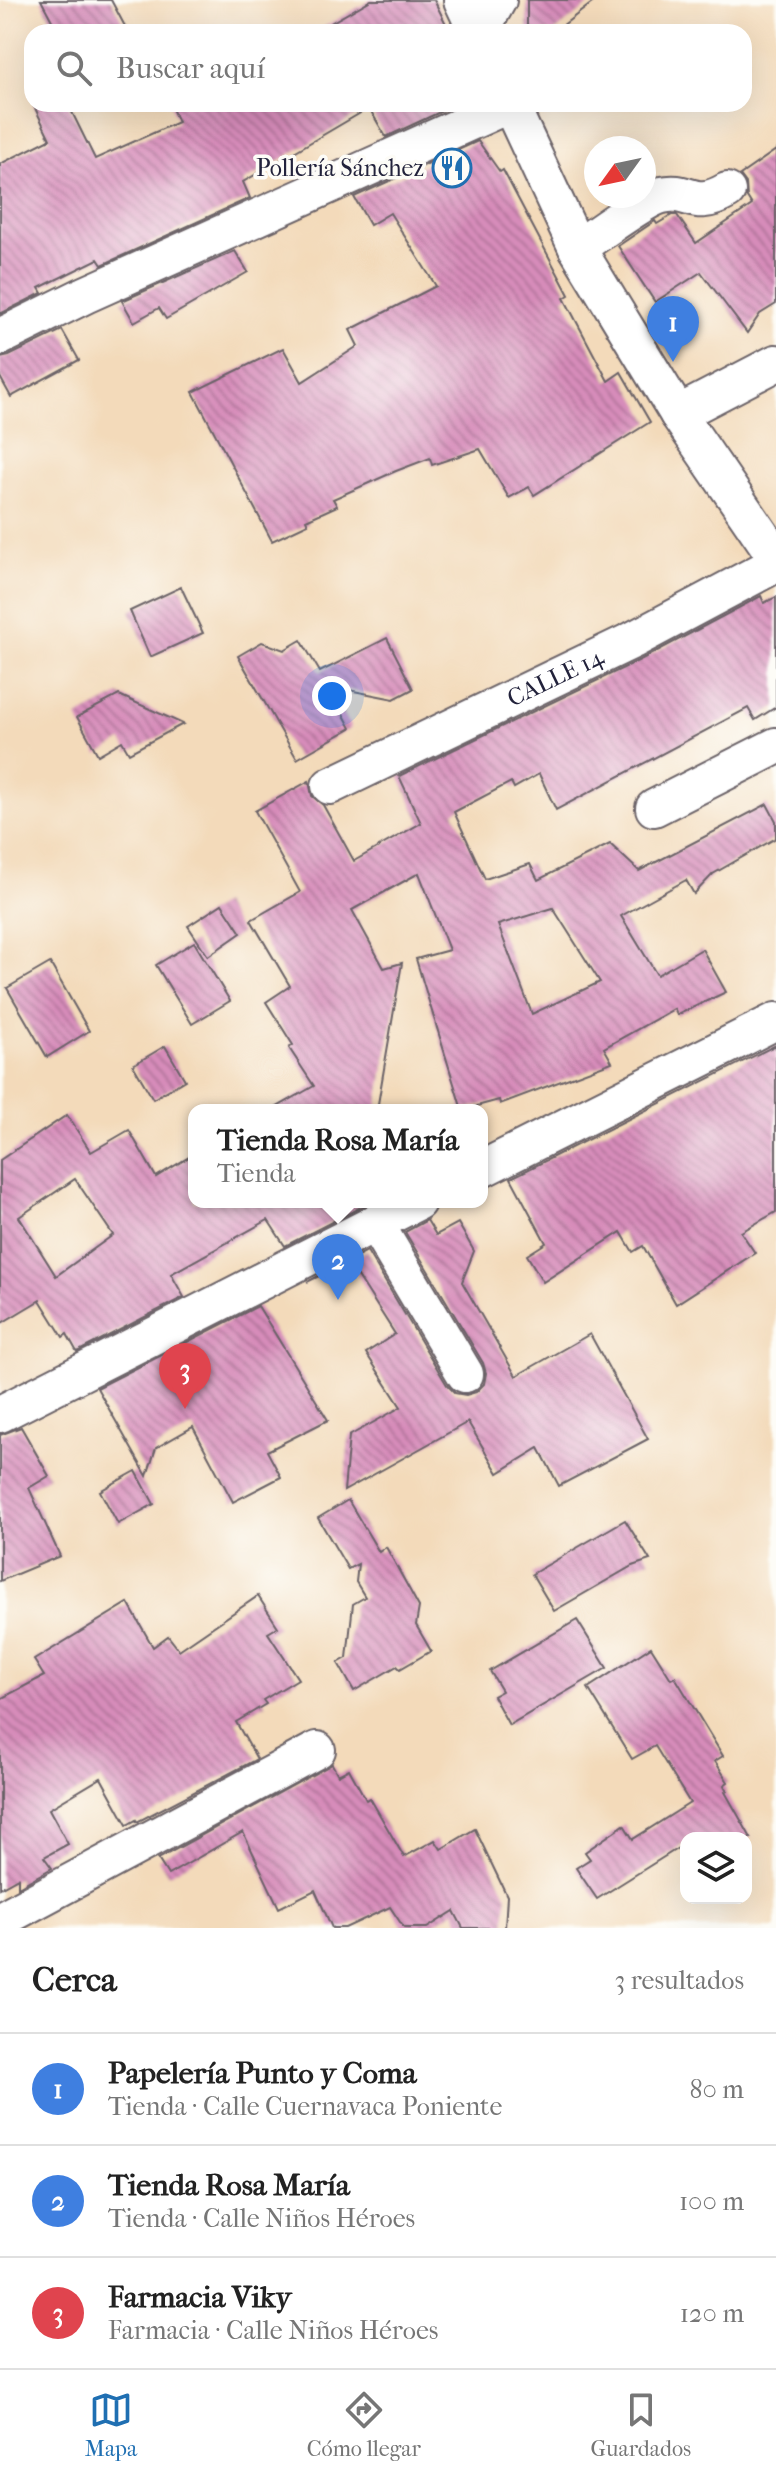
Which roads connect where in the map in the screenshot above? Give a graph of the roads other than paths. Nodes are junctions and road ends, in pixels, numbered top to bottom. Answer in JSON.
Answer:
{"nodes":[{"id":1,"x":462,"y":0,"type":"edge"},
{"id":2,"x":498,"y":0,"type":"edge"},
{"id":3,"x":474,"y":24,"type":"edge"},
{"id":4,"x":483,"y":24,"type":"edge"},
{"id":5,"x":492,"y":112,"type":"edge"},
{"id":6,"x":514,"y":112,"type":"edge"},
{"id":7,"x":727,"y":191,"type":"dead end"},
{"id":8,"x":577,"y":248,"type":"junction"},
{"id":9,"x":0,"y":337,"type":"edge"},
{"id":10,"x":776,"y":363,"type":"edge"},
{"id":11,"x":678,"y":414,"type":"junction"},
{"id":12,"x":776,"y":557,"type":"edge"},
{"id":13,"x":776,"y":564,"type":"edge"},
{"id":14,"x":776,"y":746,"type":"edge"},
{"id":15,"x":330,"y":786,"type":"dead end"},
{"id":16,"x":654,"y":808,"type":"dead end"},
{"id":17,"x":776,"y":1021,"type":"edge"},
{"id":18,"x":488,"y":1166,"type":"edge"},
{"id":19,"x":405,"y":1208,"type":"edge"},
{"id":20,"x":375,"y":1223,"type":"junction"},
{"id":21,"x":465,"y":1374,"type":"dead end"},
{"id":22,"x":0,"y":1414,"type":"edge"},
{"id":23,"x":317,"y":1750,"type":"dead end"},
{"id":24,"x":0,"y":1920,"type":"edge"}],
"edges":[{"from":1,"to":3,"type":"street"},
{"from":2,"to":4,"type":"street"},
{"from":5,"to":9,"type":"street"},
{"from":6,"to":8,"type":"street"},
{"from":7,"to":8,"type":"street"},
{"from":8,"to":11,"type":"street"},
{"from":10,"to":11,"type":"street"},
{"from":11,"to":12,"type":"street"},
{"from":13,"to":15,"type":"street","name":"CALLE 14"},
{"from":14,"to":16,"type":"street"},
{"from":17,"to":18,"type":"street"},
{"from":19,"to":20,"type":"street"},
{"from":20,"to":21,"type":"street"},
{"from":20,"to":22,"type":"street"},
{"from":23,"to":24,"type":"street"}]}
